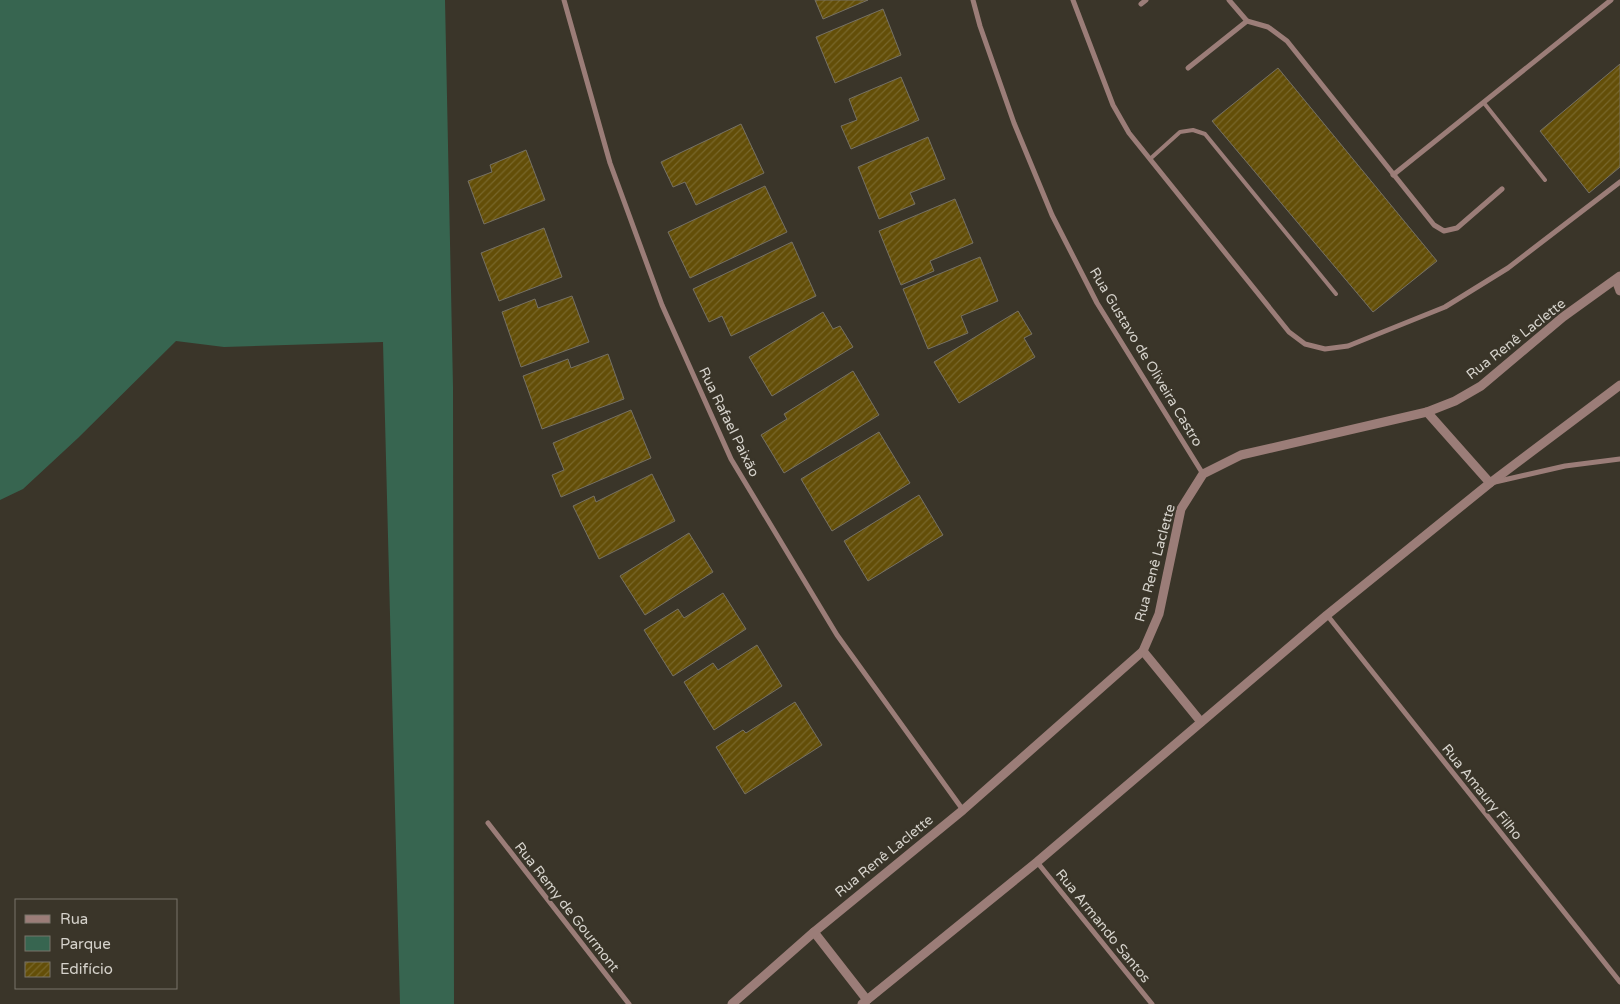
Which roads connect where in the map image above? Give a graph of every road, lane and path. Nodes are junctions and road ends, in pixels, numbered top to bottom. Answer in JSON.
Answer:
{"nodes":[{"id":1,"x":564,"y":0,"type":"edge"},
{"id":2,"x":973,"y":0,"type":"edge"},
{"id":3,"x":1073,"y":0,"type":"edge"},
{"id":4,"x":1229,"y":0,"type":"edge"},
{"id":5,"x":1611,"y":0,"type":"edge"},
{"id":6,"x":1246,"y":21,"type":"junction"},
{"id":7,"x":1188,"y":68,"type":"dead end"},
{"id":8,"x":1484,"y":103,"type":"junction"},
{"id":9,"x":1150,"y":159,"type":"junction"},
{"id":10,"x":1393,"y":175,"type":"junction"},
{"id":11,"x":1545,"y":180,"type":"dead end"},
{"id":12,"x":1620,"y":182,"type":"edge"},
{"id":13,"x":1502,"y":189,"type":"dead end"},
{"id":14,"x":1618,"y":278,"type":"edge"},
{"id":15,"x":1620,"y":291,"type":"edge"},
{"id":16,"x":1336,"y":294,"type":"dead end"},
{"id":17,"x":1620,"y":386,"type":"edge"},
{"id":18,"x":1427,"y":412,"type":"junction"},
{"id":19,"x":1620,"y":459,"type":"edge"},
{"id":20,"x":1202,"y":474,"type":"junction"},
{"id":21,"x":1490,"y":483,"type":"junction"},
{"id":22,"x":1327,"y":615,"type":"junction"},
{"id":23,"x":1143,"y":651,"type":"junction"},
{"id":24,"x":1201,"y":722,"type":"junction"},
{"id":25,"x":963,"y":810,"type":"junction"},
{"id":26,"x":488,"y":823,"type":"dead end"},
{"id":27,"x":1037,"y":862,"type":"junction"},
{"id":28,"x":814,"y":932,"type":"junction"},
{"id":29,"x":1620,"y":982,"type":"edge"},
{"id":30,"x":865,"y":1002,"type":"edge"},
{"id":31,"x":629,"y":1004,"type":"edge"},
{"id":32,"x":732,"y":1004,"type":"edge"},
{"id":33,"x":1152,"y":1004,"type":"edge"}],
"edges":[{"from":1,"to":25,"type":"street","name":"Rua Rafael Paixão"},
{"from":2,"to":20,"type":"street","name":"Rua Gustavo de Oliveira Castro"},
{"from":3,"to":9,"type":"street"},
{"from":4,"to":6,"type":"street"},
{"from":5,"to":8,"type":"street"},
{"from":6,"to":7,"type":"street"},
{"from":6,"to":10,"type":"street"},
{"from":8,"to":10,"type":"street"},
{"from":8,"to":11,"type":"lane"},
{"from":9,"to":12,"type":"street"},
{"from":9,"to":16,"type":"lane"},
{"from":10,"to":13,"type":"street"},
{"from":14,"to":15,"type":"street"},
{"from":14,"to":18,"type":"street","name":"Rua Renê Laclette"},
{"from":17,"to":21,"type":"street"},
{"from":18,"to":20,"type":"street","name":"Rua Renê Laclette"},
{"from":18,"to":21,"type":"street"},
{"from":19,"to":21,"type":"street"},
{"from":20,"to":23,"type":"street","name":"Rua Renê Laclette"},
{"from":21,"to":22,"type":"street"},
{"from":22,"to":24,"type":"street"},
{"from":22,"to":29,"type":"street","name":"Rua Amaury Filho"},
{"from":23,"to":24,"type":"street"},
{"from":23,"to":25,"type":"street","name":"Rua Renê Laclette"},
{"from":24,"to":27,"type":"street"},
{"from":25,"to":28,"type":"street","name":"Rua Renê Laclette"},
{"from":26,"to":31,"type":"street","name":"Rua Remy de Gourmont"},
{"from":27,"to":30,"type":"street"},
{"from":27,"to":33,"type":"street","name":"Rua Armando Santos"},
{"from":28,"to":30,"type":"street"},
{"from":28,"to":32,"type":"street","name":"Rua Renê Laclette"}]}
